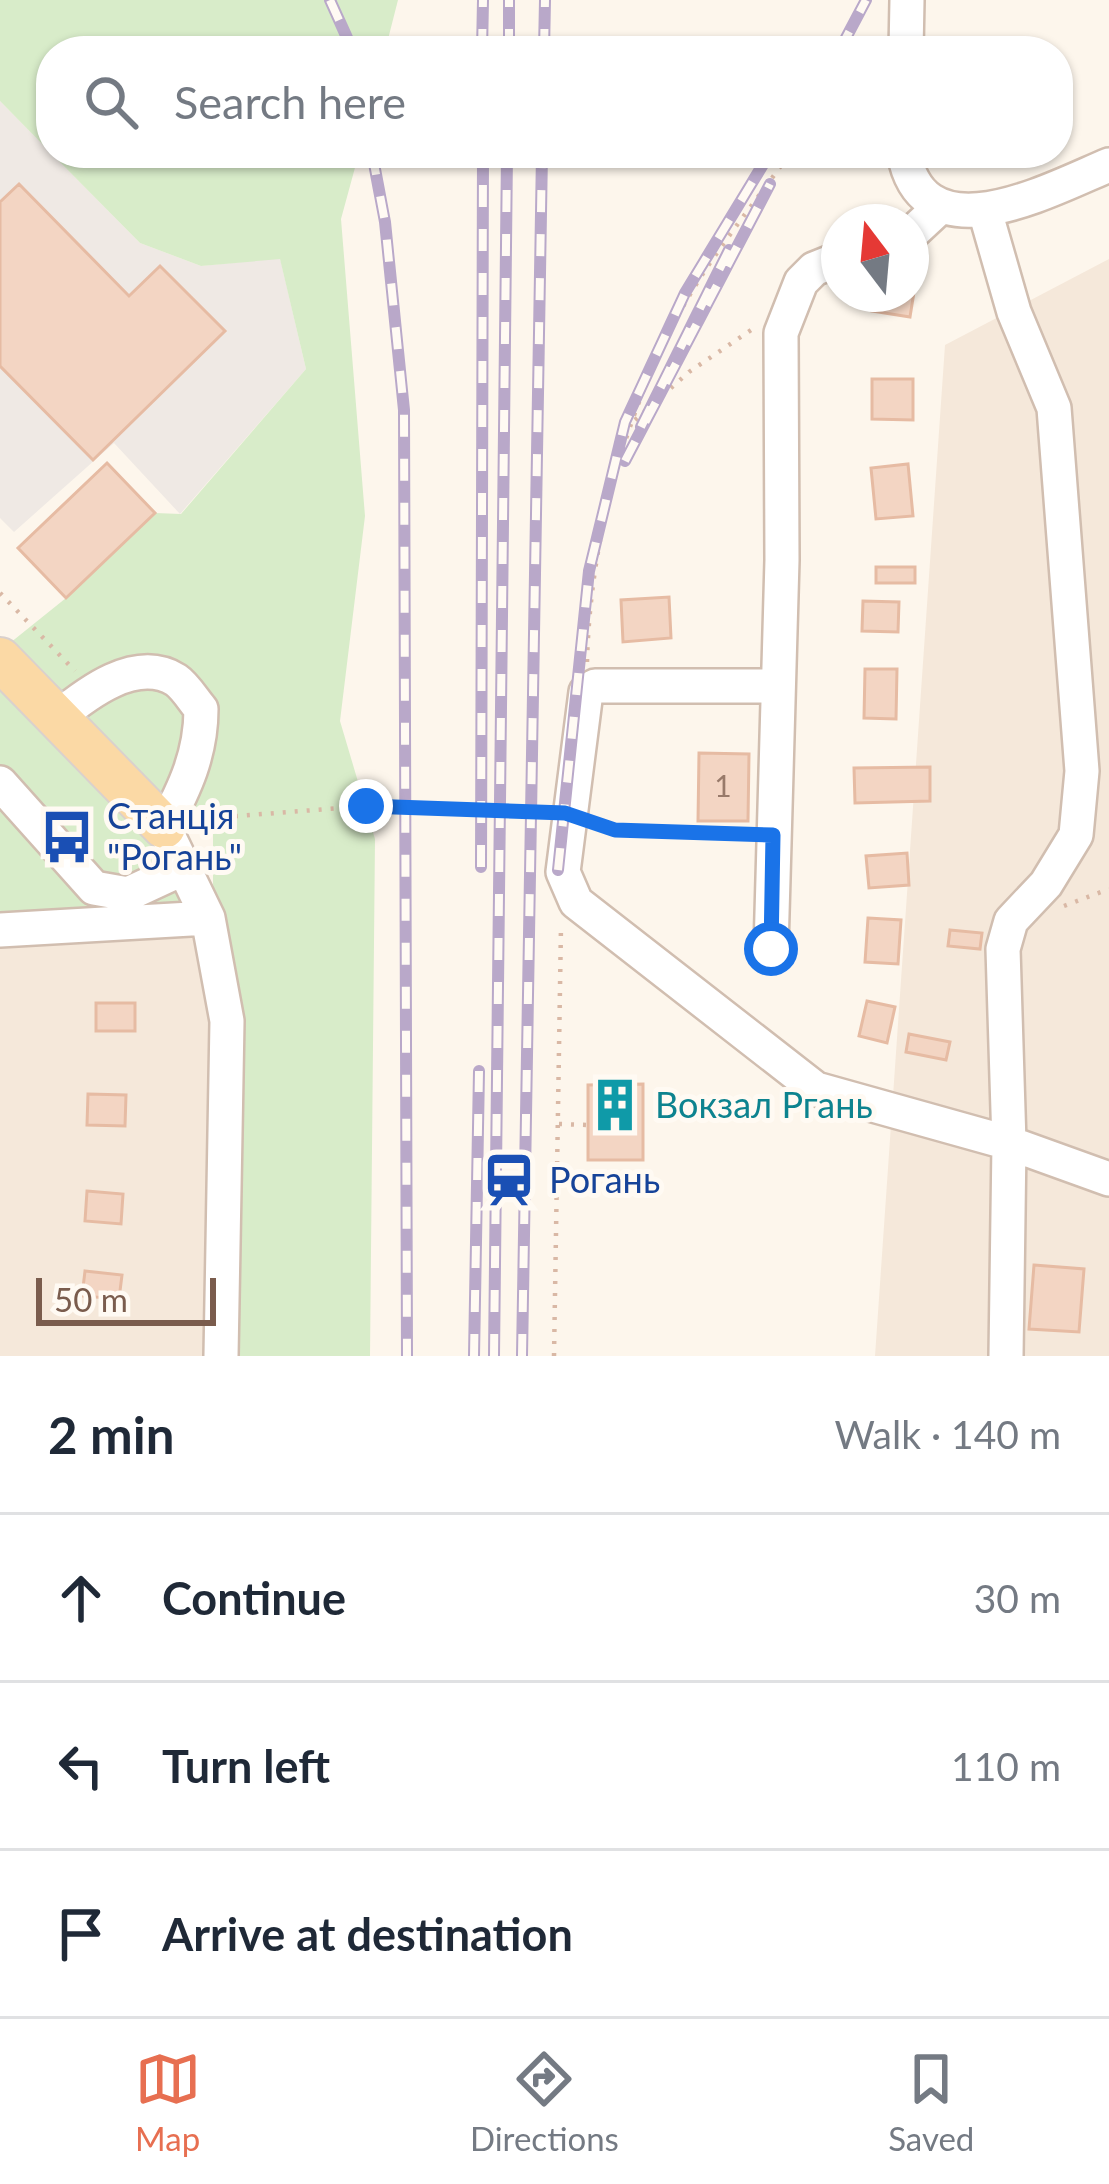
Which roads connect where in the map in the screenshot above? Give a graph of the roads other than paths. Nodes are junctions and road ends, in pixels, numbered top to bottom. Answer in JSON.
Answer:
{"nodes":[{"id":1,"x":907,"y":0,"type":"edge"},
{"id":2,"x":906,"y":36,"type":"edge"},
{"id":3,"x":1109,"y":165,"type":"edge"},
{"id":4,"x":910,"y":168,"type":"edge"},
{"id":5,"x":940,"y":207,"type":"junction"},
{"id":6,"x":985,"y":211,"type":"junction"},
{"id":7,"x":929,"y":217,"type":"edge"},
{"id":8,"x":821,"y":266,"type":"edge"},
{"id":9,"x":0,"y":659,"type":"edge"},
{"id":10,"x":776,"y":686,"type":"junction"},
{"id":11,"x":57,"y":718,"type":"junction"},
{"id":12,"x":0,"y":783,"type":"edge"},
{"id":13,"x":164,"y":826,"type":"junction"},
{"id":14,"x":184,"y":868,"type":"junction"},
{"id":15,"x":208,"y":919,"type":"junction"},
{"id":16,"x":0,"y":930,"type":"edge"},
{"id":17,"x":771,"y":949,"type":"dead end"},
{"id":18,"x":1009,"y":1143,"type":"junction"},
{"id":19,"x":1109,"y":1179,"type":"edge"},
{"id":20,"x":221,"y":1356,"type":"edge"},
{"id":21,"x":1006,"y":1356,"type":"edge"}],
"edges":[{"from":1,"to":2,"type":"street"},
{"from":3,"to":6,"type":"street"},
{"from":4,"to":5,"type":"street"},
{"from":5,"to":6,"type":"street"},
{"from":5,"to":7,"type":"street"},
{"from":6,"to":18,"type":"street"},
{"from":8,"to":10,"type":"street"},
{"from":9,"to":11,"type":"main road"},
{"from":10,"to":17,"type":"street"},
{"from":10,"to":18,"type":"street"},
{"from":11,"to":13,"type":"main road"},
{"from":11,"to":13,"type":"street"},
{"from":12,"to":14,"type":"street"},
{"from":13,"to":14,"type":"street"},
{"from":14,"to":15,"type":"street"},
{"from":15,"to":16,"type":"street"},
{"from":15,"to":20,"type":"street"},
{"from":18,"to":19,"type":"street"},
{"from":18,"to":21,"type":"street"}]}
